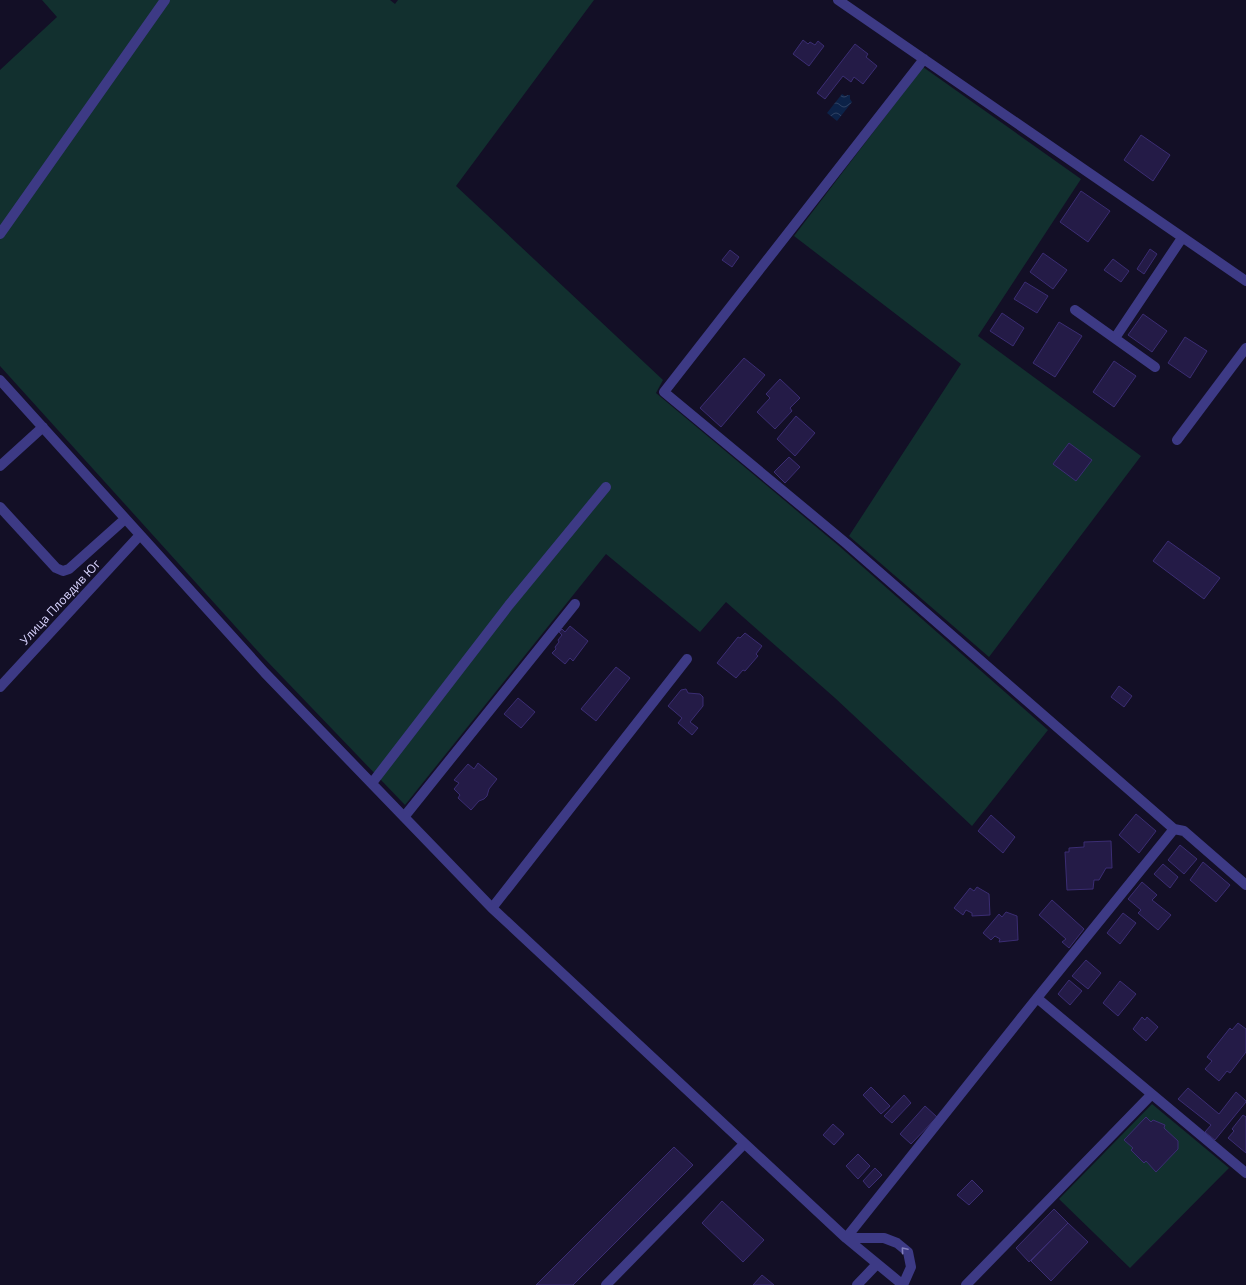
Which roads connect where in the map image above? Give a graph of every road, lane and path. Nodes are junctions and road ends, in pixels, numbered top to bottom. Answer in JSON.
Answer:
{"nodes":[{"id":1,"x":165,"y":0,"type":"edge"},
{"id":2,"x":838,"y":0,"type":"edge"},
{"id":3,"x":924,"y":59,"type":"junction"},
{"id":4,"x":0,"y":234,"type":"edge"},
{"id":5,"x":1182,"y":238,"type":"junction"},
{"id":6,"x":1246,"y":280,"type":"edge"},
{"id":7,"x":1075,"y":310,"type":"dead end"},
{"id":8,"x":1115,"y":338,"type":"junction"},
{"id":9,"x":1246,"y":348,"type":"edge"},
{"id":10,"x":1155,"y":367,"type":"dead end"},
{"id":11,"x":0,"y":380,"type":"edge"},
{"id":12,"x":43,"y":427,"type":"junction"},
{"id":13,"x":1177,"y":440,"type":"dead end"},
{"id":14,"x":0,"y":466,"type":"edge"},
{"id":15,"x":606,"y":488,"type":"dead end"},
{"id":16,"x":0,"y":508,"type":"edge"},
{"id":17,"x":125,"y":519,"type":"junction"},
{"id":18,"x":140,"y":535,"type":"junction"},
{"id":19,"x":575,"y":604,"type":"dead end"},
{"id":20,"x":687,"y":659,"type":"dead end"},
{"id":21,"x":0,"y":687,"type":"edge"},
{"id":22,"x":372,"y":784,"type":"junction"},
{"id":23,"x":404,"y":817,"type":"junction"},
{"id":24,"x":1174,"y":829,"type":"junction"},
{"id":25,"x":1246,"y":885,"type":"edge"},
{"id":26,"x":492,"y":908,"type":"junction"},
{"id":27,"x":1037,"y":998,"type":"junction"},
{"id":28,"x":1151,"y":1095,"type":"junction"},
{"id":29,"x":744,"y":1144,"type":"junction"},
{"id":30,"x":1246,"y":1173,"type":"edge"},
{"id":31,"x":846,"y":1238,"type":"junction"},
{"id":32,"x":877,"y":1264,"type":"junction"},
{"id":33,"x":606,"y":1285,"type":"edge"},
{"id":34,"x":857,"y":1285,"type":"edge"},
{"id":35,"x":903,"y":1285,"type":"edge"},
{"id":36,"x":966,"y":1285,"type":"edge"}],
"edges":[{"from":1,"to":4,"type":"street"},
{"from":2,"to":3,"type":"street"},
{"from":3,"to":5,"type":"street"},
{"from":3,"to":24,"type":"street"},
{"from":5,"to":6,"type":"street"},
{"from":5,"to":8,"type":"street"},
{"from":7,"to":8,"type":"street"},
{"from":8,"to":10,"type":"street"},
{"from":9,"to":13,"type":"street"},
{"from":11,"to":12,"type":"street"},
{"from":12,"to":14,"type":"street"},
{"from":12,"to":17,"type":"street"},
{"from":15,"to":22,"type":"street"},
{"from":16,"to":17,"type":"street"},
{"from":17,"to":18,"type":"street"},
{"from":18,"to":21,"type":"street","name":"Улица Пловдив Юг"},
{"from":18,"to":22,"type":"street"},
{"from":19,"to":23,"type":"street"},
{"from":20,"to":26,"type":"street"},
{"from":22,"to":23,"type":"street"},
{"from":23,"to":26,"type":"street"},
{"from":24,"to":25,"type":"street"},
{"from":24,"to":27,"type":"street"},
{"from":26,"to":29,"type":"street"},
{"from":27,"to":28,"type":"street"},
{"from":27,"to":31,"type":"street"},
{"from":28,"to":30,"type":"street"},
{"from":28,"to":36,"type":"street"},
{"from":29,"to":31,"type":"street"},
{"from":29,"to":33,"type":"street"},
{"from":31,"to":32,"type":"street"},
{"from":35,"to":31,"type":"street","one_way":true},
{"from":32,"to":34,"type":"street"},
{"from":32,"to":35,"type":"street"}]}
